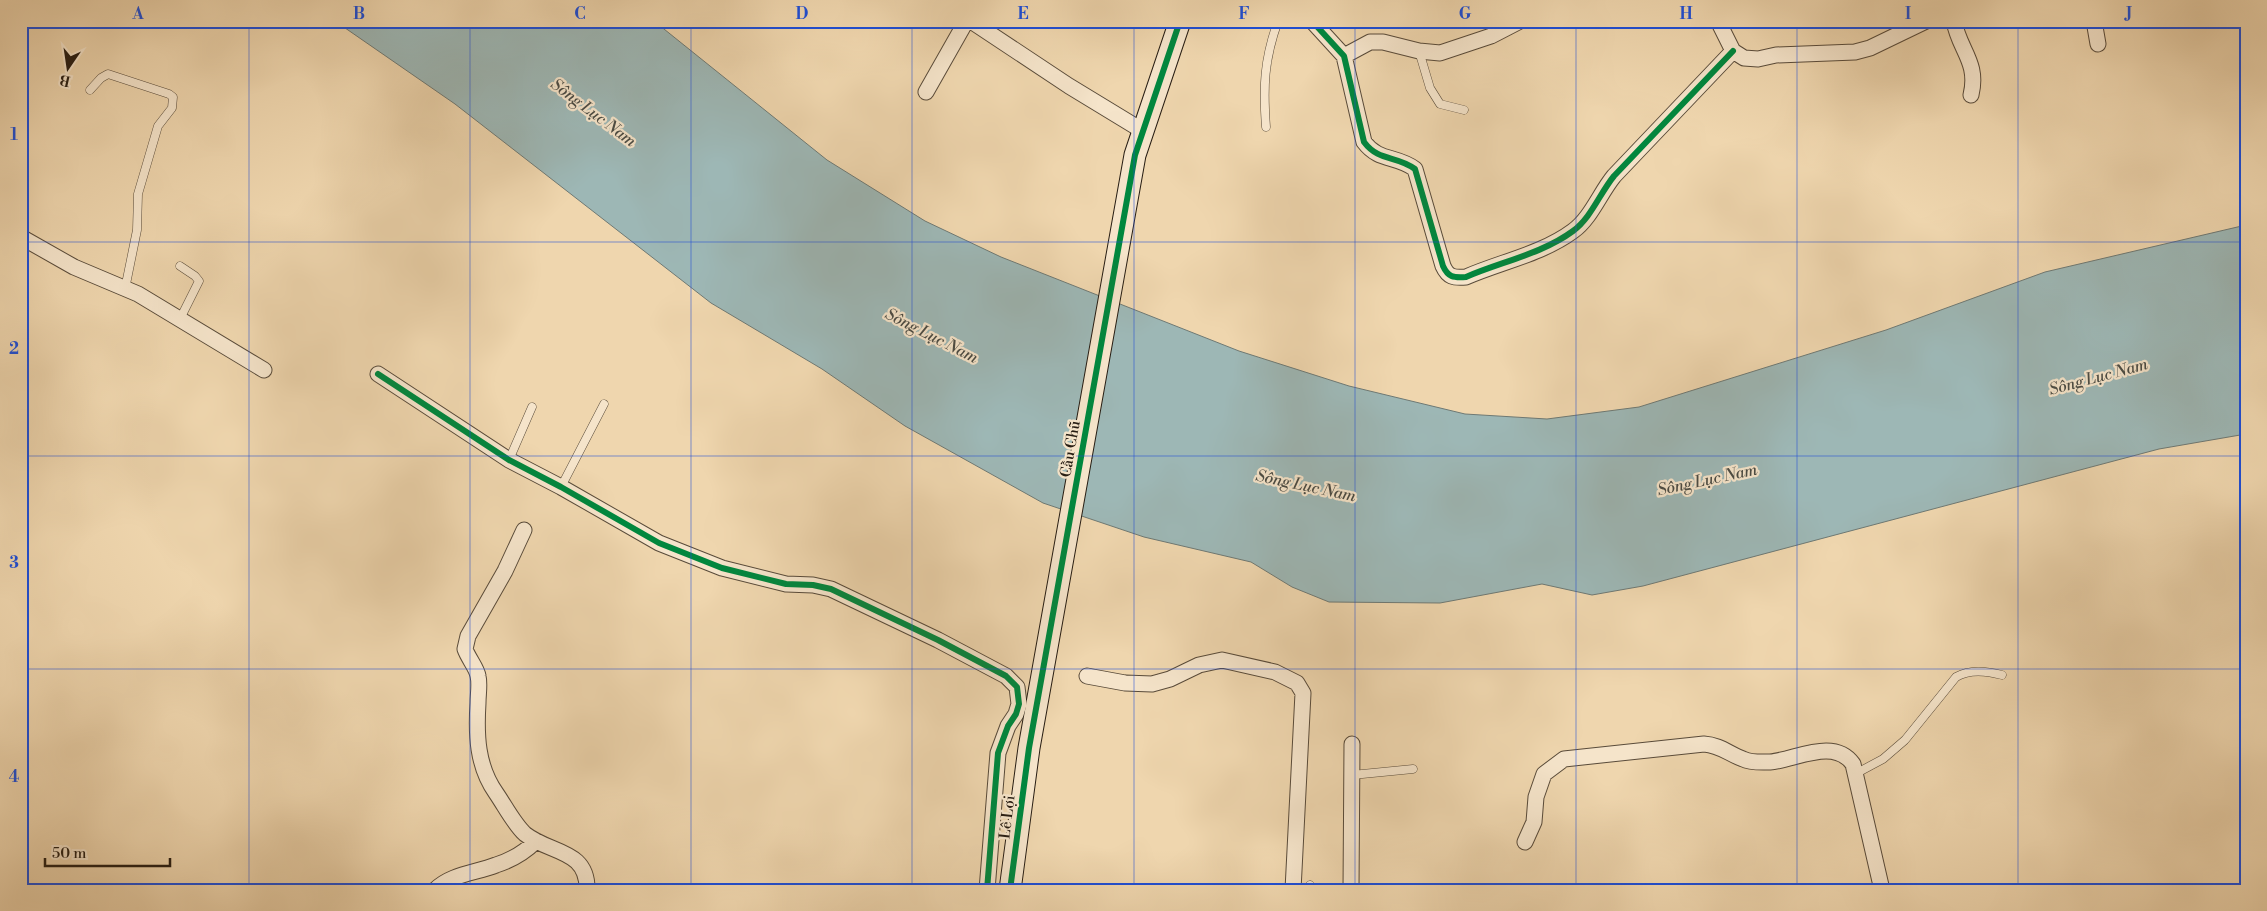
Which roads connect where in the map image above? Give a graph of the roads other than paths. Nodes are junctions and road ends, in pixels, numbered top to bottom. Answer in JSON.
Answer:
{"nodes":[{"id":1,"x":964,"y":21,"type":"edge"},
{"id":2,"x":971,"y":21,"type":"edge"},
{"id":3,"x":1180,"y":21,"type":"edge"},
{"id":4,"x":1278,"y":21,"type":"edge"},
{"id":5,"x":1312,"y":21,"type":"edge"},
{"id":6,"x":1520,"y":21,"type":"edge"},
{"id":7,"x":1718,"y":21,"type":"edge"},
{"id":8,"x":1926,"y":21,"type":"edge"},
{"id":9,"x":1954,"y":21,"type":"edge"},
{"id":10,"x":2094,"y":21,"type":"edge"},
{"id":11,"x":2098,"y":44,"type":"dead end"},
{"id":12,"x":1419,"y":51,"type":"junction"},
{"id":13,"x":1733,"y":51,"type":"junction"},
{"id":14,"x":1344,"y":56,"type":"junction"},
{"id":15,"x":90,"y":90,"type":"dead end"},
{"id":16,"x":926,"y":92,"type":"dead end"},
{"id":17,"x":1971,"y":95,"type":"dead end"},
{"id":18,"x":1464,"y":110,"type":"dead end"},
{"id":19,"x":1266,"y":127,"type":"dead end"},
{"id":20,"x":1143,"y":132,"type":"junction"},
{"id":21,"x":21,"y":238,"type":"edge"},
{"id":22,"x":180,"y":266,"type":"dead end"},
{"id":23,"x":125,"y":289,"type":"junction"},
{"id":24,"x":180,"y":319,"type":"junction"},
{"id":25,"x":264,"y":370,"type":"dead end"},
{"id":26,"x":378,"y":374,"type":"dead end"},
{"id":27,"x":604,"y":404,"type":"dead end"},
{"id":28,"x":532,"y":407,"type":"dead end"},
{"id":29,"x":509,"y":460,"type":"junction"},
{"id":30,"x":561,"y":487,"type":"junction"},
{"id":31,"x":524,"y":530,"type":"dead end"},
{"id":32,"x":2002,"y":675,"type":"dead end"},
{"id":33,"x":1087,"y":676,"type":"dead end"},
{"id":34,"x":1352,"y":744,"type":"dead end"},
{"id":35,"x":1029,"y":748,"type":"joint"},
{"id":36,"x":1413,"y":769,"type":"dead end"},
{"id":37,"x":1855,"y":774,"type":"junction"},
{"id":38,"x":1352,"y":775,"type":"junction"},
{"id":39,"x":536,"y":841,"type":"junction"},
{"id":40,"x":1525,"y":842,"type":"dead end"},
{"id":41,"x":435,"y":890,"type":"edge"},
{"id":42,"x":587,"y":890,"type":"edge"},
{"id":43,"x":987,"y":890,"type":"edge"},
{"id":44,"x":1010,"y":890,"type":"edge"},
{"id":45,"x":1293,"y":890,"type":"edge"},
{"id":46,"x":1351,"y":890,"type":"edge"},
{"id":47,"x":1882,"y":890,"type":"edge"}],
"edges":[{"from":1,"to":16,"type":"street"},
{"from":2,"to":20,"type":"street"},
{"from":3,"to":20,"type":"street","name":"Cầu Chũ"},
{"from":4,"to":19,"type":"lane"},
{"from":5,"to":14,"type":"street"},
{"from":6,"to":12,"type":"street"},
{"from":7,"to":13,"type":"street"},
{"from":8,"to":13,"type":"street"},
{"from":9,"to":17,"type":"street"},
{"from":10,"to":11,"type":"street"},
{"from":12,"to":14,"type":"street"},
{"from":12,"to":18,"type":"lane"},
{"from":13,"to":14,"type":"street"},
{"from":15,"to":23,"type":"lane"},
{"from":20,"to":35,"type":"street","name":"Cầu Chũ"},
{"from":21,"to":23,"type":"street"},
{"from":22,"to":24,"type":"lane"},
{"from":23,"to":24,"type":"street"},
{"from":24,"to":25,"type":"street"},
{"from":26,"to":29,"type":"street"},
{"from":27,"to":30,"type":"lane"},
{"from":28,"to":29,"type":"lane"},
{"from":29,"to":30,"type":"street"},
{"from":30,"to":43,"type":"street"},
{"from":31,"to":39,"type":"street"},
{"from":32,"to":37,"type":"lane"},
{"from":33,"to":45,"type":"street"},
{"from":34,"to":38,"type":"street"},
{"from":35,"to":44,"type":"street","name":"Lê Lợi"},
{"from":36,"to":38,"type":"lane"},
{"from":37,"to":40,"type":"street"},
{"from":37,"to":47,"type":"street"},
{"from":38,"to":46,"type":"street"},
{"from":39,"to":41,"type":"street"},
{"from":39,"to":42,"type":"street"}]}
